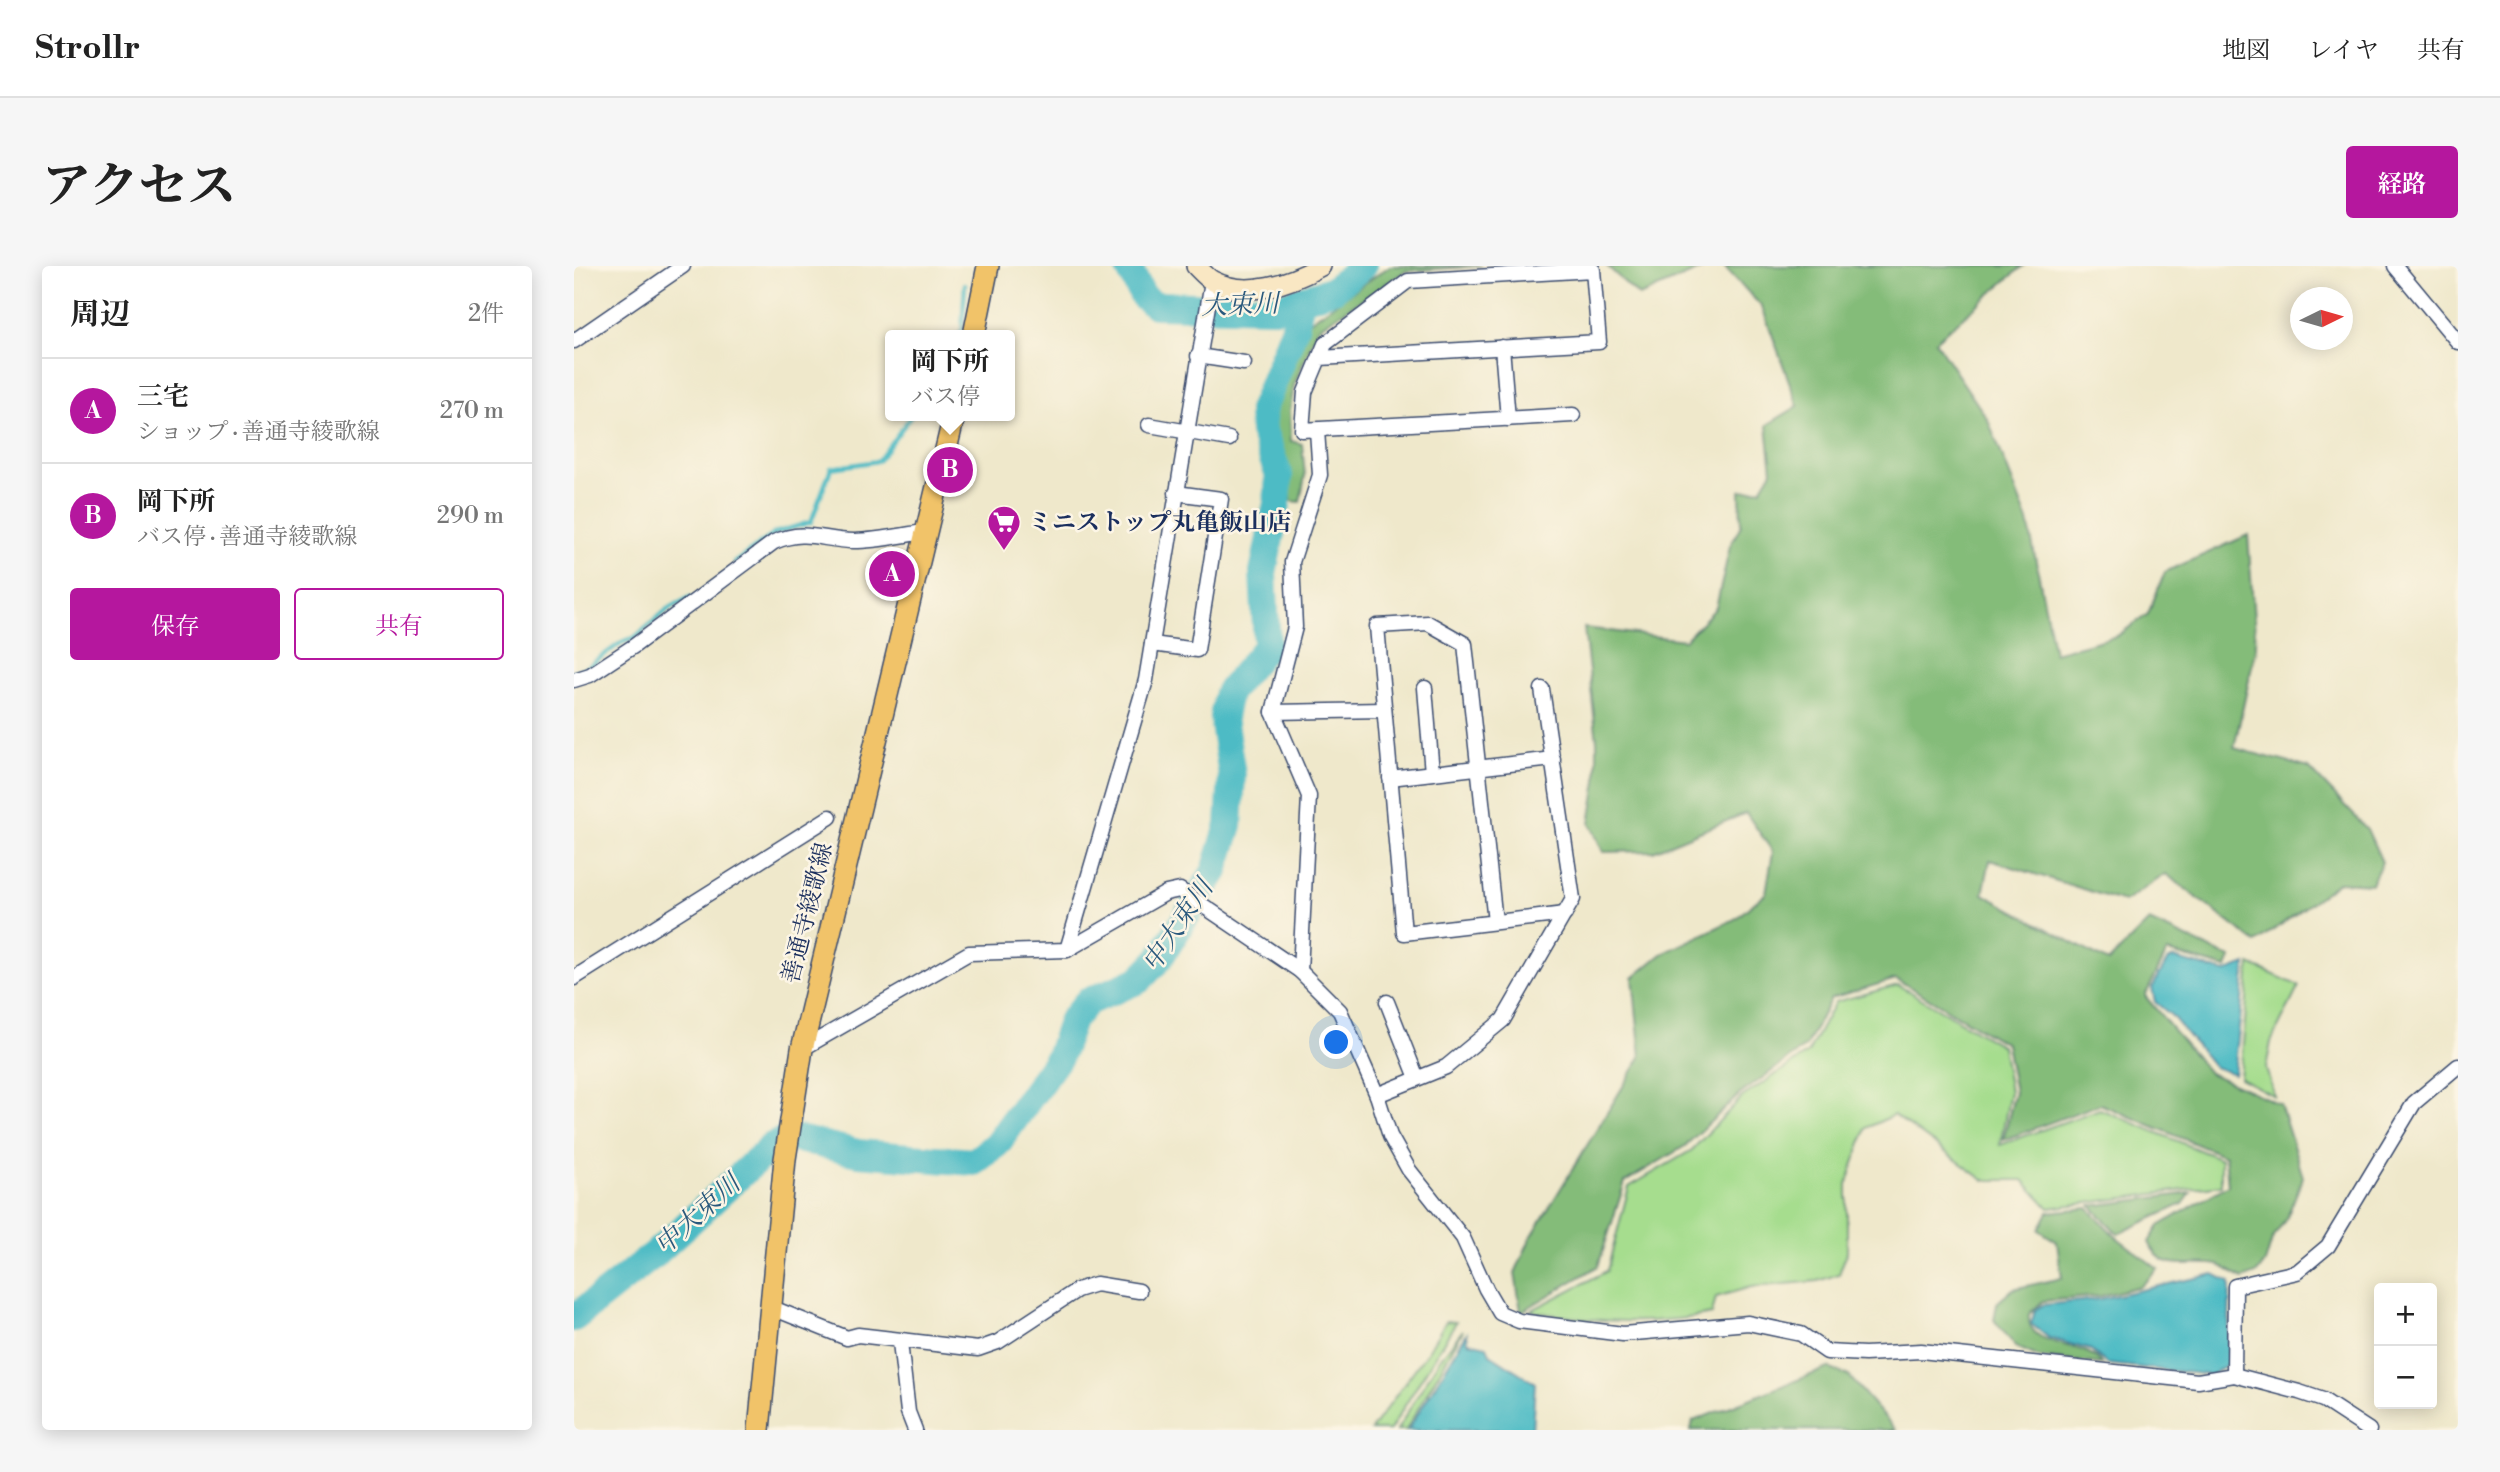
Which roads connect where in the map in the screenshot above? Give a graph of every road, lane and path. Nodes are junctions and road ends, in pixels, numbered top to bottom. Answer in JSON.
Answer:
{"nodes":[{"id":1,"x":683,"y":266,"type":"edge"},
{"id":2,"x":988,"y":266,"type":"edge"},
{"id":3,"x":1196,"y":266,"type":"edge"},
{"id":4,"x":1321,"y":266,"type":"edge"},
{"id":5,"x":2395,"y":266,"type":"edge"},
{"id":6,"x":1510,"y":271,"type":"edge"},
{"id":7,"x":1211,"y":286,"type":"junction"},
{"id":8,"x":975,"y":330,"type":"edge"},
{"id":9,"x":574,"y":341,"type":"edge"},
{"id":10,"x":2458,"y":342,"type":"edge"},
{"id":11,"x":1502,"y":348,"type":"junction"},
{"id":12,"x":1198,"y":356,"type":"junction"},
{"id":13,"x":1320,"y":358,"type":"junction"},
{"id":14,"x":1244,"y":363,"type":"dead end"},
{"id":15,"x":1573,"y":415,"type":"dead end"},
{"id":16,"x":1508,"y":419,"type":"junction"},
{"id":17,"x":953,"y":421,"type":"edge"},
{"id":18,"x":1149,"y":425,"type":"dead end"},
{"id":19,"x":1317,"y":430,"type":"junction"},
{"id":20,"x":1186,"y":431,"type":"junction"},
{"id":21,"x":1229,"y":439,"type":"dead end"},
{"id":22,"x":1176,"y":493,"type":"junction"},
{"id":23,"x":925,"y":532,"type":"junction"},
{"id":24,"x":1152,"y":644,"type":"junction"},
{"id":25,"x":574,"y":680,"type":"edge"},
{"id":26,"x":1425,"y":688,"type":"dead end"},
{"id":27,"x":1542,"y":689,"type":"dead end"},
{"id":28,"x":1384,"y":710,"type":"junction"},
{"id":29,"x":1273,"y":712,"type":"junction"},
{"id":30,"x":1553,"y":759,"type":"junction"},
{"id":31,"x":1480,"y":768,"type":"junction"},
{"id":32,"x":1432,"y":773,"type":"junction"},
{"id":33,"x":1390,"y":778,"type":"junction"},
{"id":34,"x":830,"y":817,"type":"dead end"},
{"id":35,"x":1565,"y":914,"type":"junction"},
{"id":36,"x":1496,"y":922,"type":"junction"},
{"id":37,"x":1067,"y":950,"type":"junction"},
{"id":38,"x":1300,"y":971,"type":"junction"},
{"id":39,"x":574,"y":978,"type":"edge"},
{"id":40,"x":1387,"y":1002,"type":"dead end"},
{"id":41,"x":802,"y":1049,"type":"junction"},
{"id":42,"x":2458,"y":1066,"type":"edge"},
{"id":43,"x":1417,"y":1078,"type":"junction"},
{"id":44,"x":1377,"y":1095,"type":"junction"},
{"id":45,"x":1139,"y":1291,"type":"dead end"},
{"id":46,"x":770,"y":1307,"type":"junction"},
{"id":47,"x":900,"y":1342,"type":"junction"},
{"id":48,"x":2234,"y":1375,"type":"junction"},
{"id":49,"x":759,"y":1430,"type":"edge"},
{"id":50,"x":915,"y":1430,"type":"edge"},
{"id":51,"x":2369,"y":1430,"type":"edge"}],
"edges":[{"from":1,"to":9,"type":"street"},
{"from":2,"to":8,"type":"main road"},
{"from":3,"to":7,"type":"street"},
{"from":4,"to":7,"type":"street"},
{"from":5,"to":10,"type":"street"},
{"from":6,"to":11,"type":"street"},
{"from":6,"to":13,"type":"street"},
{"from":7,"to":12,"type":"street"},
{"from":11,"to":13,"type":"street"},
{"from":11,"to":16,"type":"street"},
{"from":12,"to":14,"type":"street"},
{"from":12,"to":20,"type":"street"},
{"from":13,"to":19,"type":"street"},
{"from":15,"to":16,"type":"street"},
{"from":16,"to":19,"type":"street"},
{"from":17,"to":23,"type":"main road","name":"善通寺綾歌線"},
{"from":18,"to":20,"type":"street"},
{"from":19,"to":29,"type":"street"},
{"from":20,"to":21,"type":"street"},
{"from":20,"to":22,"type":"street"},
{"from":22,"to":24,"type":"street"},
{"from":22,"to":24,"type":"street"},
{"from":23,"to":25,"type":"street"},
{"from":23,"to":41,"type":"main road","name":"善通寺綾歌線"},
{"from":24,"to":37,"type":"street"},
{"from":26,"to":32,"type":"street"},
{"from":27,"to":30,"type":"street"},
{"from":28,"to":29,"type":"street"},
{"from":28,"to":31,"type":"street"},
{"from":28,"to":33,"type":"street"},
{"from":29,"to":38,"type":"street"},
{"from":30,"to":31,"type":"street"},
{"from":30,"to":35,"type":"street"},
{"from":31,"to":32,"type":"street"},
{"from":31,"to":36,"type":"street"},
{"from":32,"to":33,"type":"street"},
{"from":33,"to":36,"type":"street"},
{"from":34,"to":39,"type":"street"},
{"from":35,"to":36,"type":"street"},
{"from":35,"to":43,"type":"street"},
{"from":37,"to":38,"type":"street"},
{"from":37,"to":41,"type":"street"},
{"from":38,"to":44,"type":"street"},
{"from":40,"to":43,"type":"street"},
{"from":41,"to":46,"type":"main road","name":"善通寺綾歌線"},
{"from":42,"to":48,"type":"street"},
{"from":43,"to":44,"type":"street"},
{"from":44,"to":48,"type":"street"},
{"from":45,"to":47,"type":"street"},
{"from":46,"to":47,"type":"street"},
{"from":46,"to":49,"type":"main road","name":"善通寺綾歌線"},
{"from":47,"to":50,"type":"street"},
{"from":48,"to":51,"type":"street"}]}
